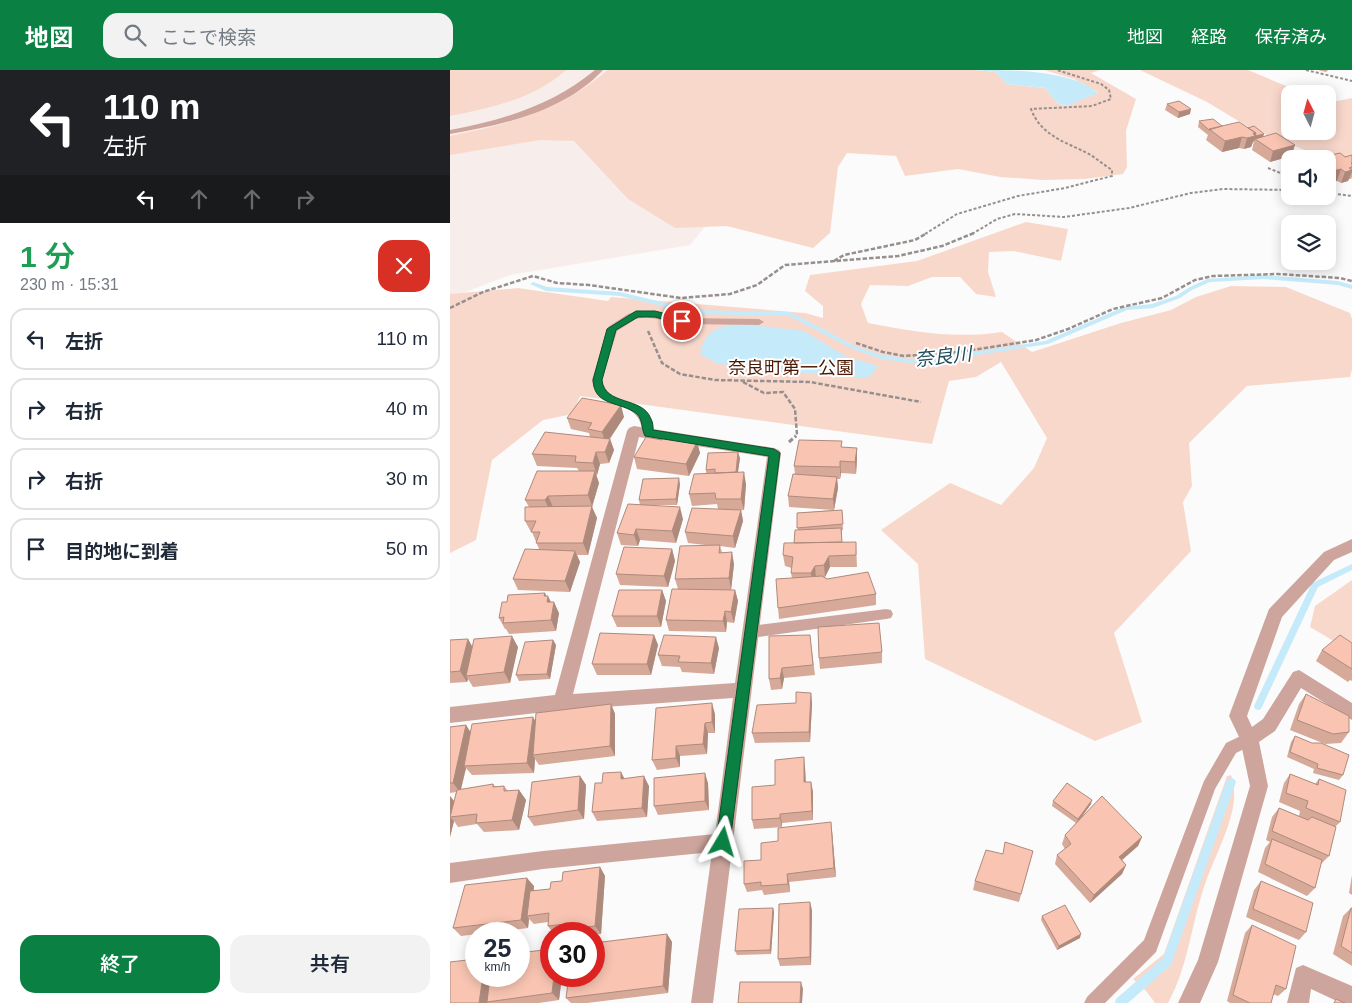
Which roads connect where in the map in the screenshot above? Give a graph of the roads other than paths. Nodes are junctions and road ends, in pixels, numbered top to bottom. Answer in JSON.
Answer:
{"nodes":[{"id":1,"x":599,"y":70,"type":"edge"},
{"id":2,"x":450,"y":132,"type":"edge"},
{"id":3,"x":759,"y":322,"type":"dead end"},
{"id":4,"x":649,"y":433,"type":"junction"},
{"id":5,"x":1352,"y":546,"type":"edge"},
{"id":6,"x":886,"y":614,"type":"dead end"},
{"id":7,"x":750,"y":632,"type":"junction"},
{"id":8,"x":743,"y":690,"type":"junction"},
{"id":9,"x":562,"y":702,"type":"junction"},
{"id":10,"x":1352,"y":712,"type":"edge"},
{"id":11,"x":450,"y":715,"type":"edge"},
{"id":12,"x":1249,"y":739,"type":"junction"},
{"id":13,"x":723,"y":842,"type":"junction"},
{"id":14,"x":450,"y":873,"type":"edge"},
{"id":15,"x":1352,"y":997,"type":"edge"},
{"id":16,"x":702,"y":1003,"type":"edge"},
{"id":17,"x":1092,"y":1003,"type":"edge"},
{"id":18,"x":1189,"y":1003,"type":"edge"},
{"id":19,"x":1298,"y":1003,"type":"edge"}],
"edges":[{"from":1,"to":2,"type":"lane"},
{"from":3,"to":4,"type":"lane"},
{"from":4,"to":7,"type":"street"},
{"from":4,"to":9,"type":"street"},
{"from":5,"to":12,"type":"street"},
{"from":6,"to":7,"type":"lane"},
{"from":7,"to":8,"type":"street"},
{"from":8,"to":9,"type":"street"},
{"from":8,"to":13,"type":"street"},
{"from":9,"to":11,"type":"street"},
{"from":10,"to":12,"type":"street"},
{"from":12,"to":17,"type":"lane"},
{"from":12,"to":18,"type":"street"},
{"from":13,"to":14,"type":"street"},
{"from":13,"to":16,"type":"street"},
{"from":15,"to":19,"type":"street"}]}
